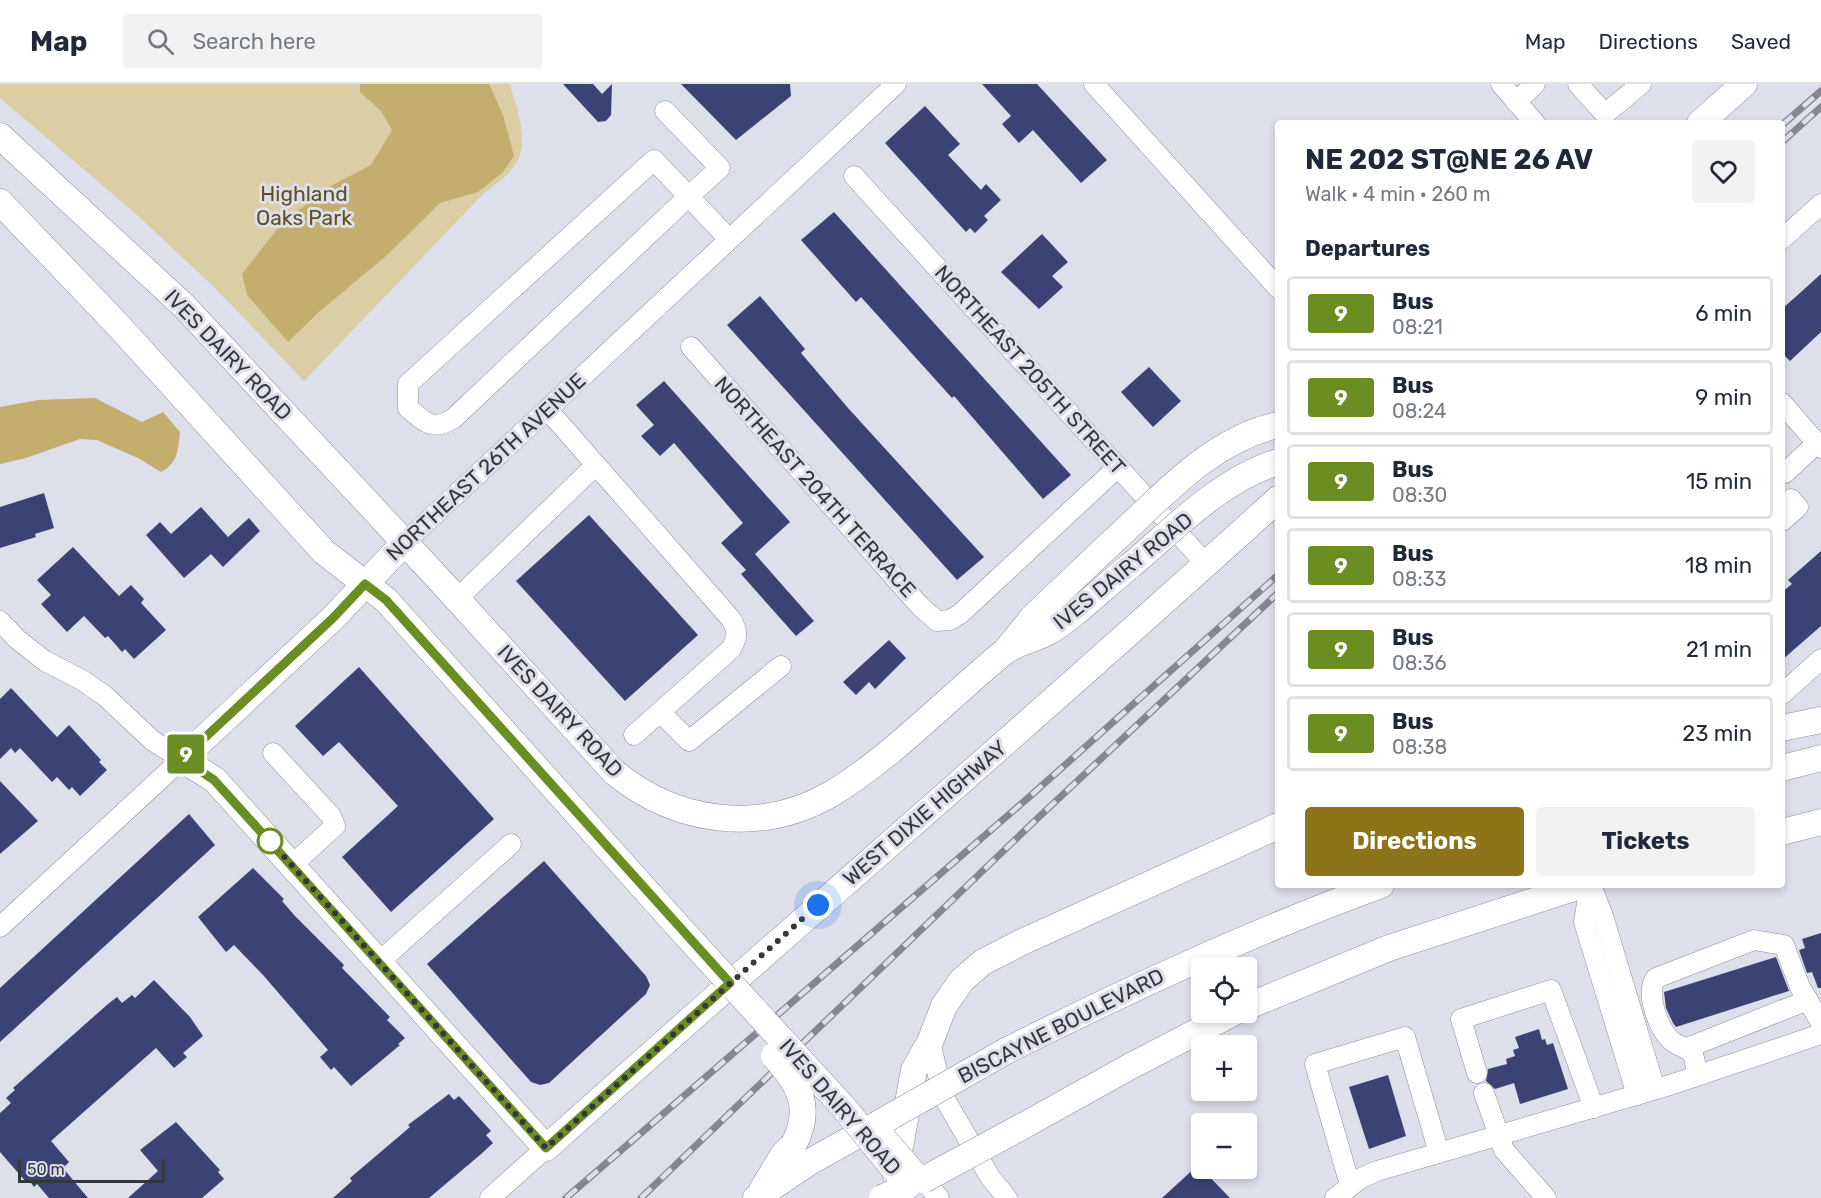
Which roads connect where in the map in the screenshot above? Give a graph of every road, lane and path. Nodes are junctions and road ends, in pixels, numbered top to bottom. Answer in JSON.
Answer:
{"nodes":[{"id":1,"x":896,"y":84,"type":"edge"},
{"id":2,"x":1094,"y":84,"type":"edge"},
{"id":3,"x":1501,"y":84,"type":"edge"},
{"id":4,"x":1535,"y":84,"type":"edge"},
{"id":5,"x":1578,"y":84,"type":"edge"},
{"id":6,"x":1641,"y":84,"type":"edge"},
{"id":7,"x":1744,"y":84,"type":"edge"},
{"id":8,"x":1516,"y":102,"type":"junction"},
{"id":9,"x":665,"y":111,"type":"dead end"},
{"id":10,"x":1532,"y":120,"type":"edge"},
{"id":11,"x":1703,"y":120,"type":"edge"},
{"id":12,"x":0,"y":136,"type":"edge"},
{"id":13,"x":854,"y":176,"type":"dead end"},
{"id":14,"x":688,"y":196,"type":"junction"},
{"id":15,"x":0,"y":202,"type":"edge"},
{"id":16,"x":1821,"y":204,"type":"edge"},
{"id":17,"x":1785,"y":235,"type":"edge"},
{"id":18,"x":729,"y":239,"type":"junction"},
{"id":19,"x":1275,"y":285,"type":"edge"},
{"id":20,"x":691,"y":347,"type":"dead end"},
{"id":21,"x":1785,"y":406,"type":"edge"},
{"id":22,"x":547,"y":409,"type":"junction"},
{"id":23,"x":1275,"y":426,"type":"edge"},
{"id":24,"x":1819,"y":446,"type":"edge"},
{"id":25,"x":1275,"y":463,"type":"edge"},
{"id":26,"x":595,"y":466,"type":"junction"},
{"id":27,"x":1118,"y":467,"type":"junction"},
{"id":28,"x":1785,"y":473,"type":"dead end"},
{"id":29,"x":1791,"y":499,"type":"dead end"},
{"id":30,"x":1275,"y":502,"type":"edge"},
{"id":31,"x":1785,"y":518,"type":"edge"},
{"id":32,"x":404,"y":543,"type":"junction"},
{"id":33,"x":1206,"y":564,"type":"junction"},
{"id":34,"x":365,"y":584,"type":"junction"},
{"id":35,"x":457,"y":599,"type":"junction"},
{"id":36,"x":0,"y":621,"type":"edge"},
{"id":37,"x":1006,"y":650,"type":"junction"},
{"id":38,"x":1821,"y":659,"type":"edge"},
{"id":39,"x":781,"y":666,"type":"dead end"},
{"id":40,"x":1785,"y":691,"type":"edge"},
{"id":41,"x":660,"y":712,"type":"junction"},
{"id":42,"x":1821,"y":720,"type":"edge"},
{"id":43,"x":1785,"y":727,"type":"edge"},
{"id":44,"x":634,"y":735,"type":"dead end"},
{"id":45,"x":273,"y":753,"type":"dead end"},
{"id":46,"x":1821,"y":758,"type":"edge"},
{"id":47,"x":182,"y":759,"type":"junction"},
{"id":48,"x":1785,"y":767,"type":"edge"},
{"id":49,"x":1820,"y":824,"type":"edge"},
{"id":50,"x":1275,"y":827,"type":"edge"},
{"id":51,"x":1785,"y":831,"type":"edge"},
{"id":52,"x":511,"y":844,"type":"dead end"},
{"id":53,"x":292,"y":865,"type":"junction"},
{"id":54,"x":1373,"y":888,"type":"edge"},
{"id":55,"x":1574,"y":888,"type":"edge"},
{"id":56,"x":1590,"y":888,"type":"edge"},
{"id":57,"x":0,"y":927,"type":"edge"},
{"id":58,"x":379,"y":962,"type":"junction"},
{"id":59,"x":1808,"y":1000,"type":"junction"},
{"id":60,"x":1257,"y":1002,"type":"edge"},
{"id":61,"x":763,"y":1018,"type":"junction"},
{"id":62,"x":1214,"y":1023,"type":"edge"},
{"id":63,"x":1821,"y":1023,"type":"edge"},
{"id":64,"x":1821,"y":1034,"type":"edge"},
{"id":65,"x":930,"y":1042,"type":"junction"},
{"id":66,"x":1687,"y":1048,"type":"junction"},
{"id":67,"x":1477,"y":1073,"type":"dead end"},
{"id":68,"x":1698,"y":1075,"type":"junction"},
{"id":69,"x":1646,"y":1092,"type":"junction"},
{"id":70,"x":1484,"y":1093,"type":"dead end"},
{"id":71,"x":1594,"y":1108,"type":"junction"},
{"id":72,"x":870,"y":1128,"type":"junction"},
{"id":73,"x":1497,"y":1136,"type":"junction"},
{"id":74,"x":546,"y":1148,"type":"junction"},
{"id":75,"x":1439,"y":1153,"type":"junction"},
{"id":76,"x":801,"y":1154,"type":"junction"},
{"id":77,"x":1350,"y":1185,"type":"junction"},
{"id":78,"x":915,"y":1192,"type":"edge"},
{"id":79,"x":757,"y":1197,"type":"edge"},
{"id":80,"x":490,"y":1198,"type":"edge"},
{"id":81,"x":882,"y":1198,"type":"edge"},
{"id":82,"x":1007,"y":1198,"type":"edge"},
{"id":83,"x":1335,"y":1198,"type":"edge"},
{"id":84,"x":1546,"y":1198,"type":"edge"}],
"edges":[{"from":1,"to":18,"type":"street","name":"NORTHEAST 26TH AVENUE"},
{"from":2,"to":19,"type":"street"},
{"from":3,"to":8,"type":"street"},
{"from":4,"to":8,"type":"street"},
{"from":5,"to":6,"type":"street"},
{"from":7,"to":11,"type":"main road"},
{"from":8,"to":10,"type":"street"},
{"from":9,"to":14,"type":"street"},
{"from":12,"to":32,"type":"main road","name":"IVES DAIRY ROAD"},
{"from":13,"to":27,"type":"street","name":"NORTHEAST 205TH STREET"},
{"from":14,"to":14,"type":"street"},
{"from":14,"to":18,"type":"street"},
{"from":15,"to":34,"type":"main road","name":"IVES DAIRY ROAD"},
{"from":16,"to":17,"type":"street"},
{"from":18,"to":22,"type":"street","name":"NORTHEAST 26TH AVENUE"},
{"from":20,"to":27,"type":"street","name":"NORTHEAST 204TH TERRACE"},
{"from":21,"to":24,"type":"street"},
{"from":22,"to":26,"type":"street"},
{"from":22,"to":32,"type":"street","name":"NORTHEAST 26TH AVENUE"},
{"from":23,"to":37,"type":"main road","bridge":true},
{"from":24,"to":28,"type":"street"},
{"from":25,"to":37,"type":"main road","name":"IVES DAIRY ROAD","bridge":true},
{"from":26,"to":35,"type":"street"},
{"from":26,"to":41,"type":"street"},
{"from":27,"to":33,"type":"street","name":"NORTHEAST 205TH STREET"},
{"from":29,"to":31,"type":"street"},
{"from":30,"to":33,"type":"main road","name":"WEST DIXIE HIGHWAY"},
{"from":32,"to":34,"type":"main road","name":"NORTHEAST 26TH AVENUE"},
{"from":32,"to":35,"type":"main road","name":"IVES DAIRY ROAD"},
{"from":33,"to":74,"type":"main road","name":"WEST DIXIE HIGHWAY"},
{"from":34,"to":47,"type":"main road","name":"NORTHEAST 26TH AVENUE"},
{"from":34,"to":61,"type":"main road","name":"IVES DAIRY ROAD","bridge":true},
{"from":35,"to":37,"type":"main road","name":"IVES DAIRY ROAD"},
{"from":36,"to":47,"type":"street"},
{"from":38,"to":40,"type":"street"},
{"from":39,"to":41,"type":"street"},
{"from":41,"to":44,"type":"street"},
{"from":42,"to":43,"type":"main road"},
{"from":45,"to":53,"type":"street"},
{"from":46,"to":48,"type":"main road"},
{"from":47,"to":53,"type":"main road"},
{"from":47,"to":57,"type":"street","name":"NORTHEAST 26TH AVENUE"},
{"from":49,"to":51,"type":"main road"},
{"from":50,"to":65,"type":"main road"},
{"from":52,"to":58,"type":"street"},
{"from":53,"to":58,"type":"main road"},
{"from":54,"to":72,"type":"main road","name":"BISCAYNE BOULEVARD","bridge":true},
{"from":55,"to":60,"type":"main road"},
{"from":56,"to":69,"type":"street"},
{"from":58,"to":74,"type":"main road"},
{"from":59,"to":63,"type":"street"},
{"from":59,"to":66,"type":"street"},
{"from":59,"to":66,"type":"street"},
{"from":61,"to":72,"type":"main road","name":"IVES DAIRY ROAD","bridge":true},
{"from":61,"to":76,"type":"main road","bridge":true},
{"from":62,"to":78,"type":"main road","bridge":true},
{"from":64,"to":68,"type":"street"},
{"from":65,"to":78,"type":"main road"},
{"from":65,"to":82,"type":"street"},
{"from":66,"to":68,"type":"street"},
{"from":67,"to":71,"type":"street"},
{"from":68,"to":69,"type":"street"},
{"from":69,"to":71,"type":"street"},
{"from":70,"to":73,"type":"street"},
{"from":71,"to":73,"type":"street"},
{"from":72,"to":76,"type":"main road","name":"BISCAYNE BOULEVARD"},
{"from":72,"to":78,"type":"main road","name":"IVES DAIRY ROAD","bridge":true},
{"from":73,"to":75,"type":"street"},
{"from":73,"to":84,"type":"street"},
{"from":74,"to":80,"type":"street","name":"WEST DIXIE HIGHWAY"},
{"from":75,"to":77,"type":"street"},
{"from":75,"to":77,"type":"street"},
{"from":76,"to":79,"type":"main road"},
{"from":77,"to":83,"type":"street"},
{"from":78,"to":81,"type":"main road","bridge":true}]}
